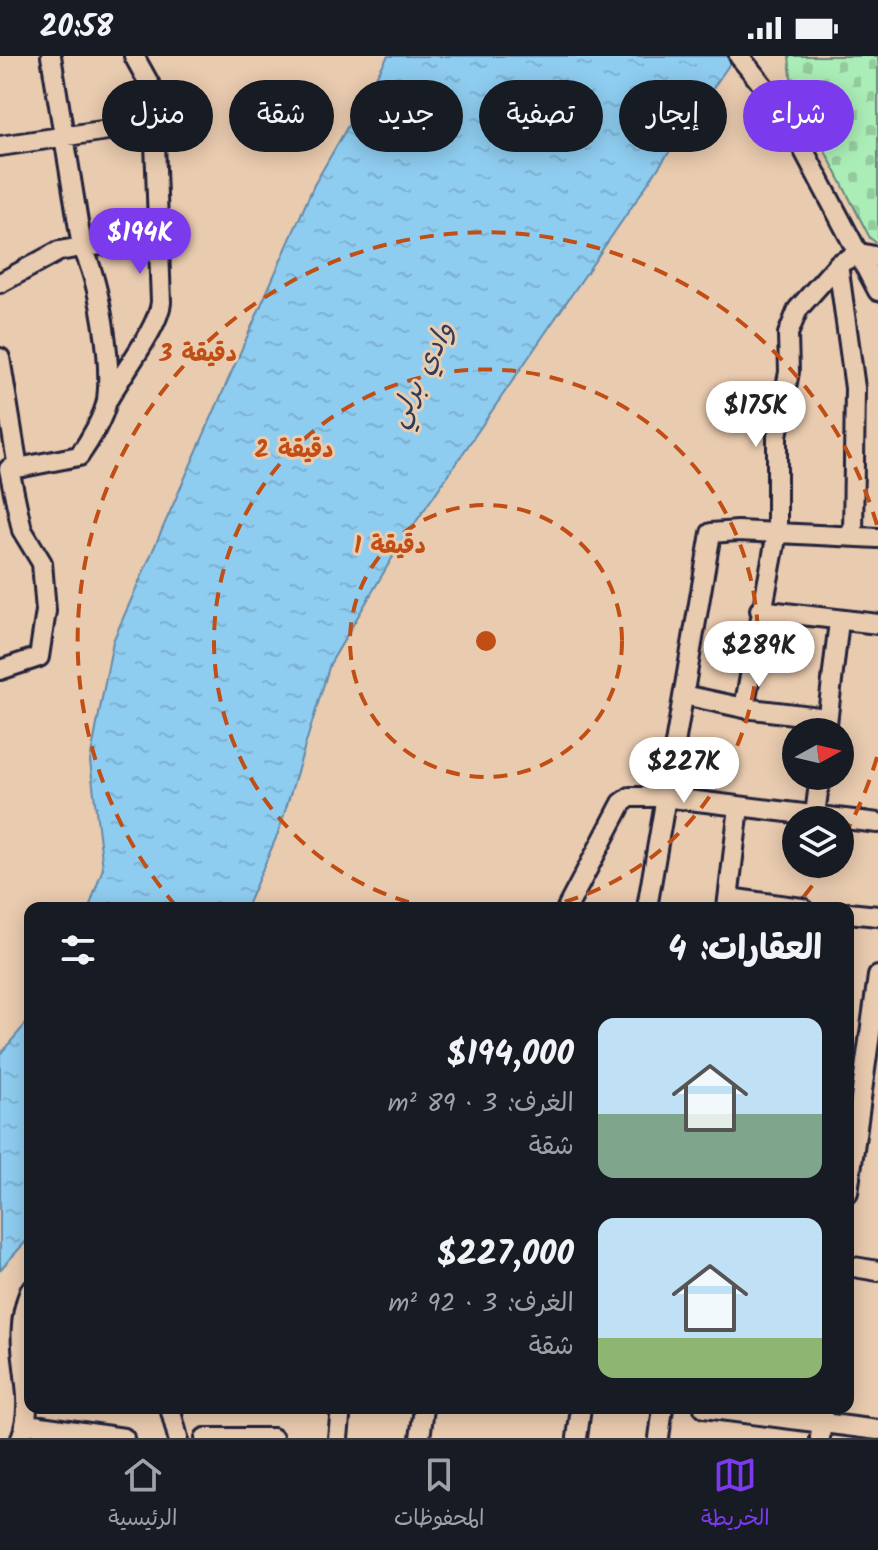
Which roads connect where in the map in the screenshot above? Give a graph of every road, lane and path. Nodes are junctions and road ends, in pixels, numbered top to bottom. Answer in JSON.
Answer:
{"nodes":[{"id":1,"x":51,"y":56,"type":"edge"},
{"id":2,"x":134,"y":56,"type":"edge"},
{"id":3,"x":739,"y":56,"type":"edge"},
{"id":4,"x":147,"y":80,"type":"edge"},
{"id":5,"x":102,"y":131,"type":"edge"},
{"id":6,"x":64,"y":136,"type":"junction"},
{"id":7,"x":0,"y":146,"type":"edge"},
{"id":8,"x":156,"y":152,"type":"edge"},
{"id":9,"x":159,"y":239,"type":"junction"},
{"id":10,"x":82,"y":247,"type":"junction"},
{"id":11,"x":869,"y":255,"type":"edge"},
{"id":12,"x":838,"y":264,"type":"junction"},
{"id":13,"x":0,"y":283,"type":"edge"},
{"id":14,"x":878,"y":291,"type":"edge"},
{"id":15,"x":1,"y":367,"type":"edge"},
{"id":16,"x":107,"y":402,"type":"junction"},
{"id":17,"x":9,"y":469,"type":"edge"},
{"id":18,"x":777,"y":533,"type":"junction"},
{"id":19,"x":853,"y":535,"type":"junction"},
{"id":20,"x":878,"y":538,"type":"edge"},
{"id":21,"x":760,"y":610,"type":"junction"},
{"id":22,"x":839,"y":621,"type":"junction"},
{"id":23,"x":878,"y":624,"type":"edge"},
{"id":24,"x":0,"y":670,"type":"edge"},
{"id":25,"x":684,"y":695,"type":"junction"},
{"id":26,"x":744,"y":708,"type":"junction"},
{"id":27,"x":792,"y":718,"type":"edge"},
{"id":28,"x":827,"y":718,"type":"edge"},
{"id":29,"x":664,"y":797,"type":"junction"},
{"id":30,"x":739,"y":807,"type":"junction"},
{"id":31,"x":782,"y":812,"type":"edge"},
{"id":32,"x":854,"y":820,"type":"edge"},
{"id":33,"x":878,"y":823,"type":"edge"},
{"id":34,"x":570,"y":902,"type":"edge"},
{"id":35,"x":648,"y":902,"type":"edge"},
{"id":36,"x":728,"y":902,"type":"edge"},
{"id":37,"x":854,"y":914,"type":"edge"},
{"id":38,"x":878,"y":916,"type":"edge"},
{"id":39,"x":878,"y":976,"type":"edge"},
{"id":40,"x":854,"y":1099,"type":"edge"},
{"id":41,"x":854,"y":1267,"type":"edge"},
{"id":42,"x":878,"y":1271,"type":"edge"},
{"id":43,"x":24,"y":1312,"type":"edge"},
{"id":44,"x":172,"y":1414,"type":"edge"},
{"id":45,"x":340,"y":1414,"type":"edge"},
{"id":46,"x":423,"y":1414,"type":"edge"},
{"id":47,"x":580,"y":1414,"type":"edge"},
{"id":48,"x":662,"y":1414,"type":"edge"},
{"id":49,"x":762,"y":1414,"type":"edge"},
{"id":50,"x":821,"y":1423,"type":"edge"},
{"id":51,"x":878,"y":1430,"type":"edge"},
{"id":52,"x":24,"y":1431,"type":"edge"},
{"id":53,"x":263,"y":1437,"type":"edge"},
{"id":54,"x":124,"y":1438,"type":"edge"},
{"id":55,"x":178,"y":1438,"type":"edge"},
{"id":56,"x":205,"y":1438,"type":"edge"},
{"id":57,"x":338,"y":1438,"type":"edge"},
{"id":58,"x":420,"y":1438,"type":"edge"},
{"id":59,"x":577,"y":1438,"type":"edge"},
{"id":60,"x":659,"y":1438,"type":"edge"}],
"edges":[{"from":1,"to":6,"type":"street"},
{"from":2,"to":4,"type":"street"},
{"from":3,"to":11,"type":"street"},
{"from":5,"to":6,"type":"street"},
{"from":6,"to":7,"type":"street"},
{"from":6,"to":10,"type":"street"},
{"from":8,"to":9,"type":"street"},
{"from":9,"to":10,"type":"street"},
{"from":9,"to":16,"type":"street"},
{"from":10,"to":13,"type":"street"},
{"from":10,"to":16,"type":"street"},
{"from":11,"to":12,"type":"street"},
{"from":11,"to":14,"type":"street"},
{"from":12,"to":18,"type":"street"},
{"from":12,"to":19,"type":"street"},
{"from":15,"to":17,"type":"street"},
{"from":16,"to":17,"type":"street"},
{"from":17,"to":24,"type":"street"},
{"from":18,"to":19,"type":"street"},
{"from":18,"to":21,"type":"street"},
{"from":18,"to":25,"type":"street"},
{"from":19,"to":20,"type":"street"},
{"from":21,"to":22,"type":"street"},
{"from":21,"to":26,"type":"street"},
{"from":22,"to":23,"type":"street"},
{"from":22,"to":28,"type":"street"},
{"from":25,"to":26,"type":"street"},
{"from":25,"to":29,"type":"street"},
{"from":26,"to":27,"type":"street"},
{"from":29,"to":30,"type":"street"},
{"from":29,"to":34,"type":"street"},
{"from":29,"to":35,"type":"street"},
{"from":30,"to":31,"type":"street"},
{"from":30,"to":36,"type":"street"},
{"from":32,"to":33,"type":"street"},
{"from":37,"to":38,"type":"street"},
{"from":39,"to":40,"type":"street"},
{"from":41,"to":42,"type":"street"},
{"from":43,"to":52,"type":"street"},
{"from":44,"to":55,"type":"street"},
{"from":45,"to":57,"type":"street"},
{"from":46,"to":58,"type":"street"},
{"from":47,"to":59,"type":"street"},
{"from":48,"to":60,"type":"street"},
{"from":49,"to":50,"type":"street"},
{"from":50,"to":51,"type":"street"},
{"from":52,"to":54,"type":"street"},
{"from":53,"to":56,"type":"street"}]}
